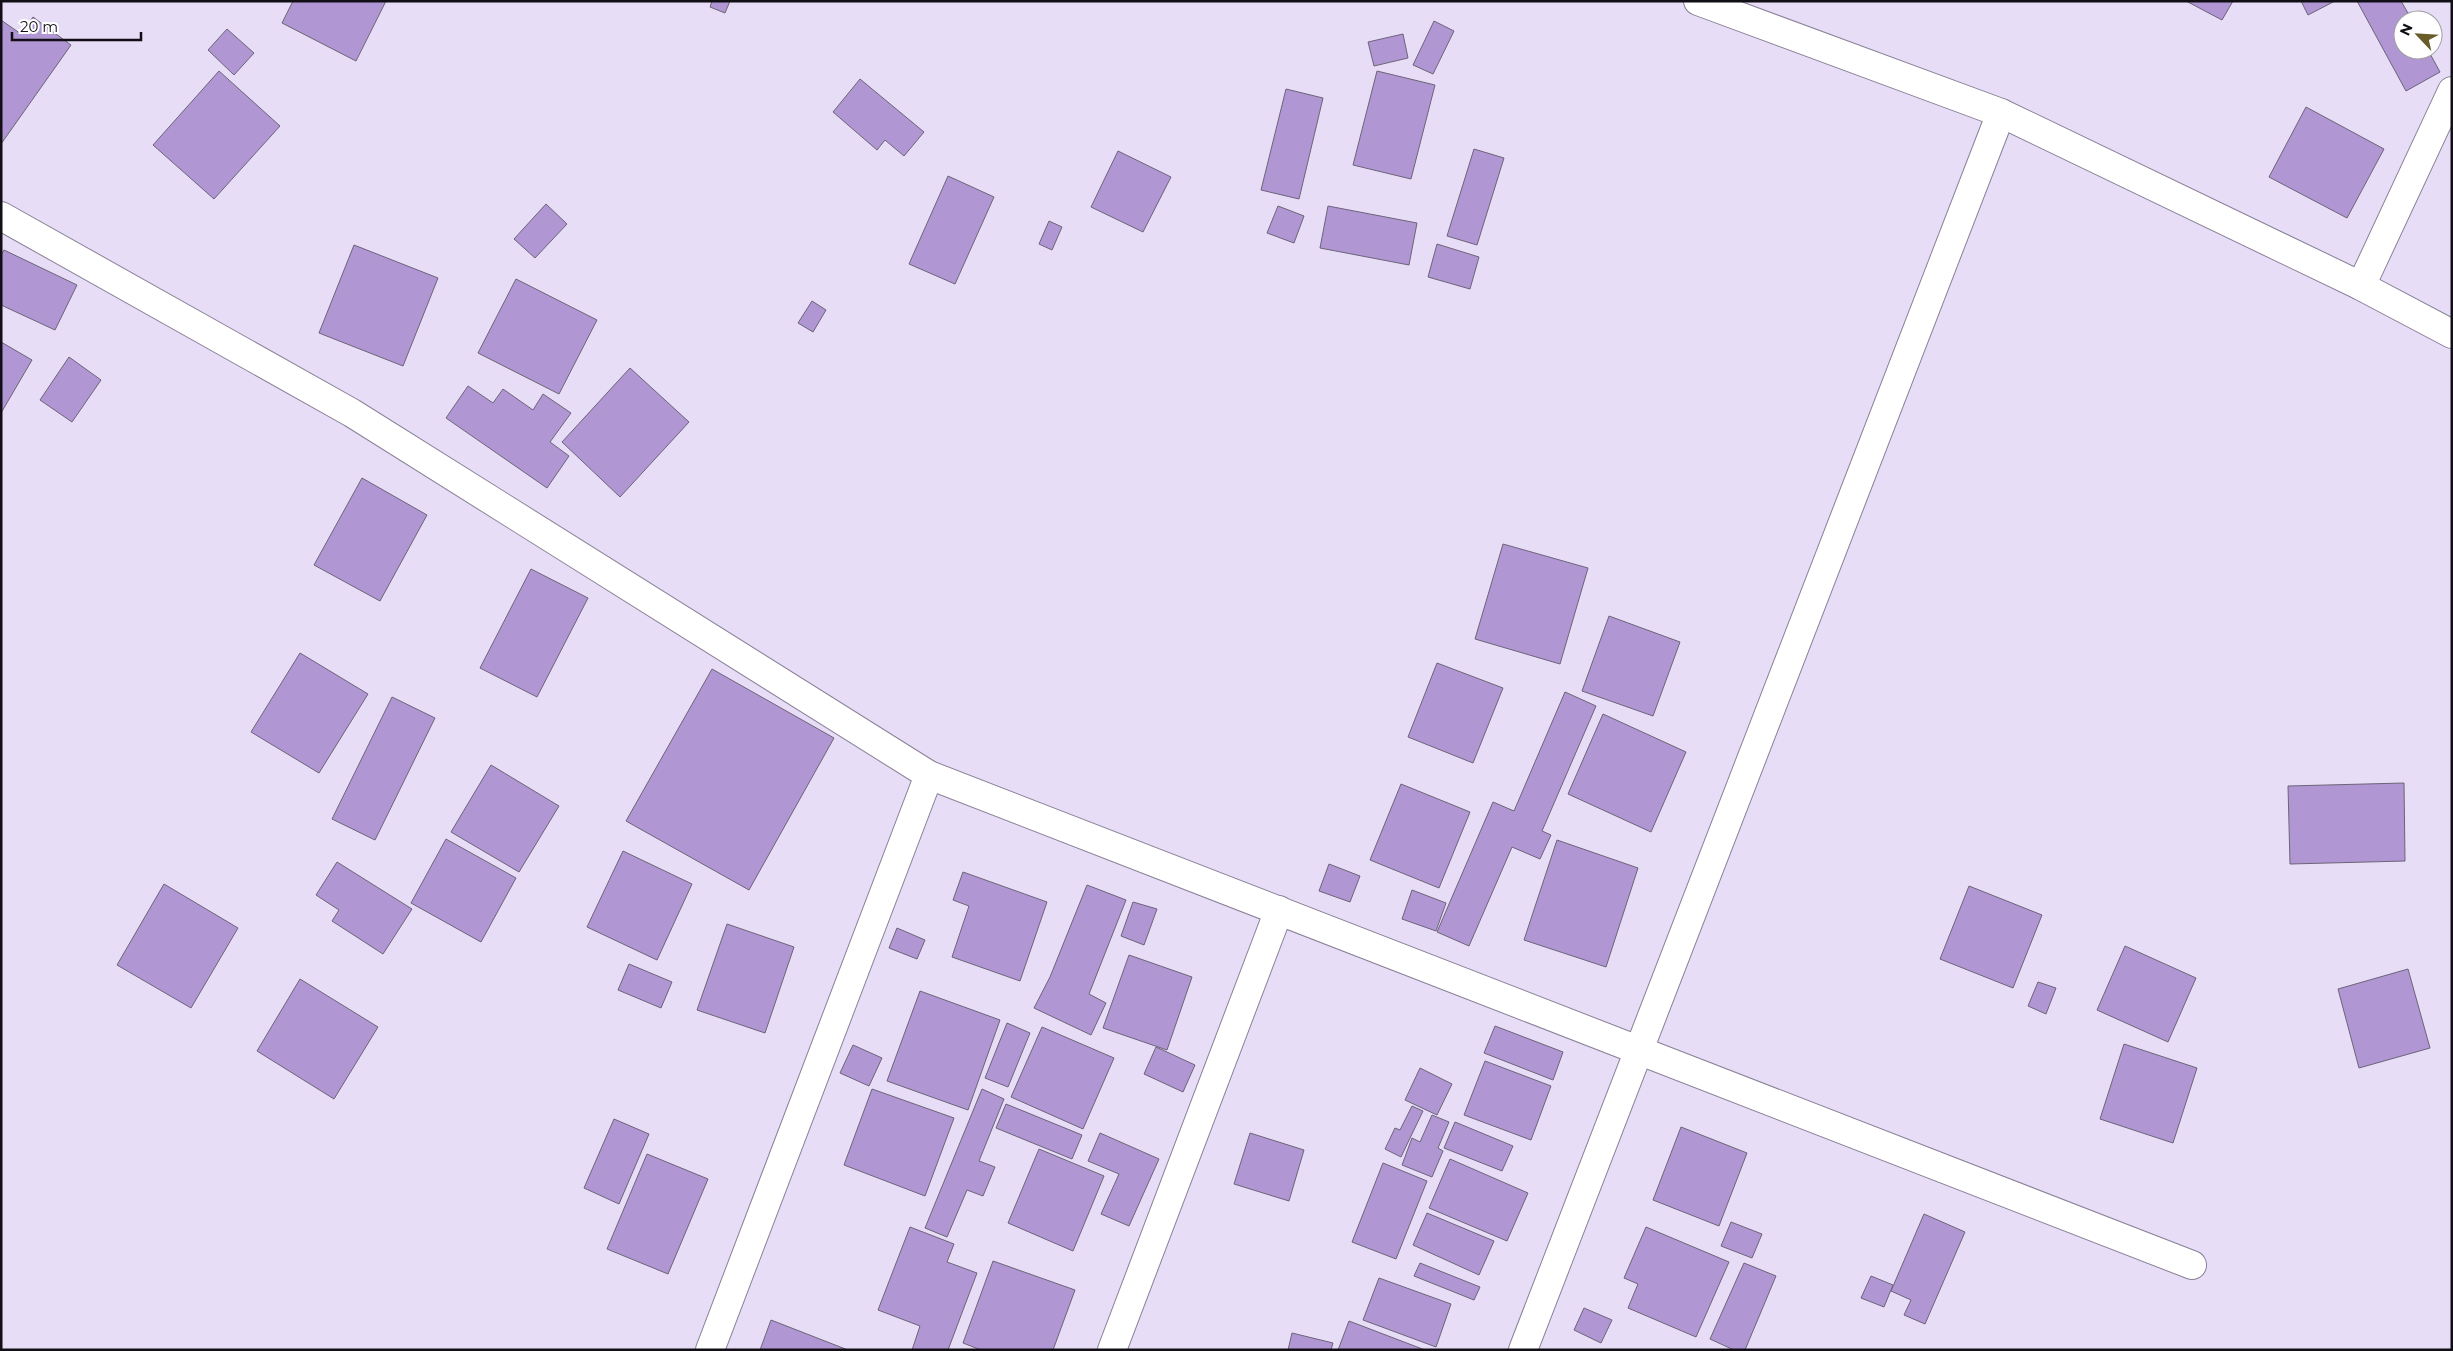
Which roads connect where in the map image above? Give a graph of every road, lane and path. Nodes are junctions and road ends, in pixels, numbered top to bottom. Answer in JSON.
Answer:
{"nodes":[{"id":1,"x":1698,"y":1,"type":"edge"},
{"id":2,"x":2452,"y":91,"type":"edge"},
{"id":3,"x":2001,"y":113,"type":"junction"},
{"id":4,"x":1,"y":216,"type":"edge"},
{"id":5,"x":2361,"y":286,"type":"junction"},
{"id":6,"x":2452,"y":334,"type":"edge"},
{"id":7,"x":929,"y":775,"type":"junction"},
{"id":8,"x":1279,"y":910,"type":"junction"},
{"id":9,"x":1638,"y":1050,"type":"junction"},
{"id":10,"x":2192,"y":1265,"type":"dead end"},
{"id":11,"x":710,"y":1350,"type":"edge"},
{"id":12,"x":1112,"y":1350,"type":"edge"},
{"id":13,"x":1523,"y":1350,"type":"edge"}],
"edges":[{"from":1,"to":3,"type":"street"},
{"from":2,"to":5,"type":"street"},
{"from":3,"to":5,"type":"street"},
{"from":3,"to":9,"type":"street"},
{"from":4,"to":7,"type":"street"},
{"from":5,"to":6,"type":"street"},
{"from":7,"to":8,"type":"street"},
{"from":7,"to":11,"type":"street"},
{"from":8,"to":9,"type":"street"},
{"from":8,"to":12,"type":"street"},
{"from":9,"to":10,"type":"street"},
{"from":9,"to":13,"type":"street"}]}
